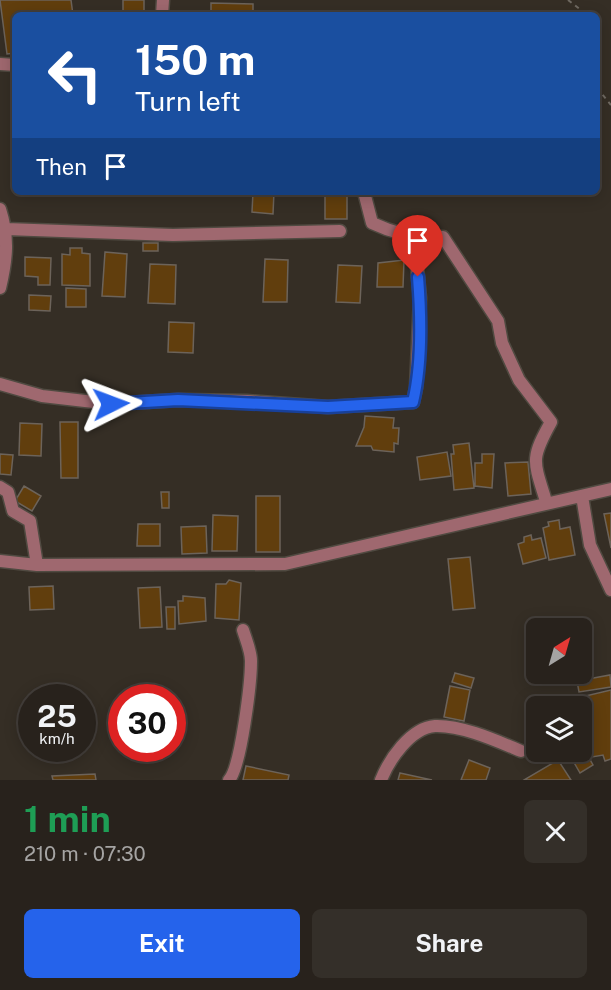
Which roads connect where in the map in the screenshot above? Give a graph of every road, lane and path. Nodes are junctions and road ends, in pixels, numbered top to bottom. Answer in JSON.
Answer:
{"nodes":[{"id":1,"x":568,"y":0,"type":"edge"},
{"id":2,"x":584,"y":12,"type":"edge"},
{"id":3,"x":600,"y":92,"type":"edge"},
{"id":4,"x":611,"y":105,"type":"edge"},
{"id":5,"x":365,"y":195,"type":"edge"},
{"id":6,"x":0,"y":209,"type":"edge"},
{"id":7,"x":6,"y":228,"type":"junction"},
{"id":8,"x":340,"y":231,"type":"dead end"},
{"id":9,"x":414,"y":236,"type":"junction"},
{"id":10,"x":0,"y":288,"type":"edge"},
{"id":11,"x":0,"y":384,"type":"edge"},
{"id":12,"x":0,"y":487,"type":"edge"},
{"id":13,"x":611,"y":489,"type":"edge"},
{"id":14,"x":582,"y":496,"type":"junction"},
{"id":15,"x":545,"y":498,"type":"dead end"},
{"id":16,"x":0,"y":561,"type":"edge"},
{"id":17,"x":37,"y":565,"type":"junction"},
{"id":18,"x":611,"y":590,"type":"edge"},
{"id":19,"x":243,"y":630,"type":"dead end"},
{"id":20,"x":521,"y":751,"type":"dead end"},
{"id":21,"x":229,"y":780,"type":"edge"},
{"id":22,"x":381,"y":780,"type":"edge"}],
"edges":[{"from":1,"to":2,"type":"path"},
{"from":3,"to":4,"type":"path"},
{"from":5,"to":9,"type":"street"},
{"from":6,"to":7,"type":"street"},
{"from":7,"to":8,"type":"street"},
{"from":7,"to":10,"type":"street"},
{"from":9,"to":11,"type":"street"},
{"from":9,"to":15,"type":"street"},
{"from":12,"to":17,"type":"street"},
{"from":13,"to":14,"type":"street"},
{"from":14,"to":17,"type":"street"},
{"from":14,"to":18,"type":"street"},
{"from":16,"to":17,"type":"street"},
{"from":19,"to":21,"type":"street"},
{"from":20,"to":22,"type":"street"}]}
